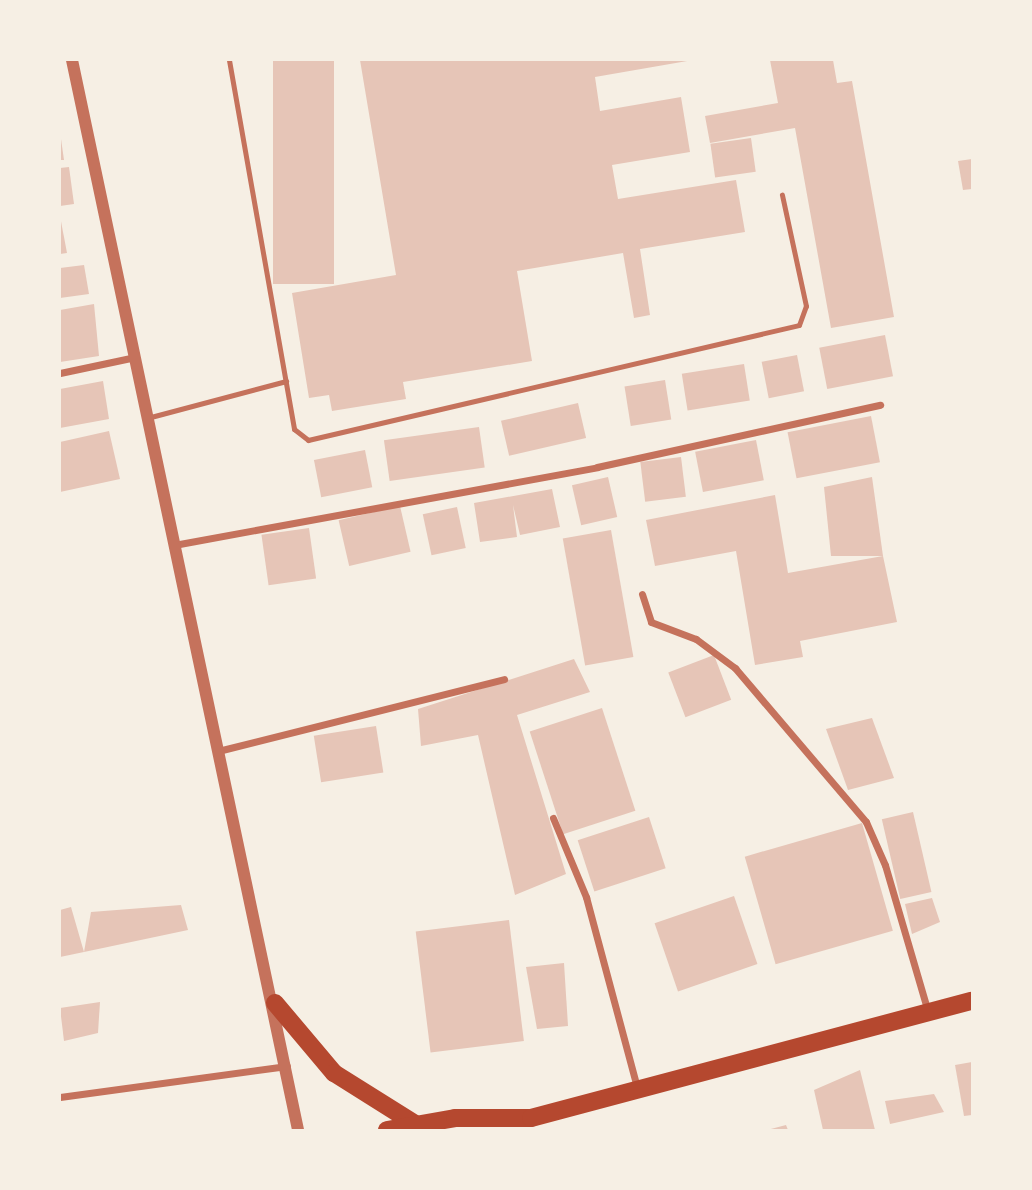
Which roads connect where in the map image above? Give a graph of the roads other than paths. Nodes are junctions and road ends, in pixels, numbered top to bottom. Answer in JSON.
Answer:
{"nodes":[{"id":1,"x":72,"y":60,"type":"edge"},
{"id":2,"x":229,"y":60,"type":"edge"},
{"id":3,"x":782,"y":195,"type":"dead end"},
{"id":4,"x":135,"y":358,"type":"junction"},
{"id":5,"x":60,"y":373,"type":"edge"},
{"id":6,"x":286,"y":381,"type":"junction"},
{"id":7,"x":880,"y":405,"type":"dead end"},
{"id":8,"x":147,"y":418,"type":"junction"},
{"id":9,"x":174,"y":546,"type":"junction"},
{"id":10,"x":642,"y":594,"type":"dead end"},
{"id":11,"x":503,"y":679,"type":"dead end"},
{"id":12,"x":218,"y":751,"type":"junction"},
{"id":13,"x":553,"y":818,"type":"dead end"},
{"id":14,"x":972,"y":1001,"type":"edge"},
{"id":15,"x":275,"y":1003,"type":"junction"},
{"id":16,"x":928,"y":1013,"type":"junction"},
{"id":17,"x":287,"y":1066,"type":"junction"},
{"id":18,"x":637,"y":1087,"type":"junction"},
{"id":19,"x":60,"y":1097,"type":"edge"},
{"id":20,"x":525,"y":1124,"type":"edge"},
{"id":21,"x":417,"y":1125,"type":"junction"},
{"id":22,"x":298,"y":1130,"type":"edge"},
{"id":23,"x":387,"y":1130,"type":"edge"}],
"edges":[{"from":1,"to":4,"type":"street"},
{"from":2,"to":6,"type":"lane"},
{"from":3,"to":6,"type":"lane"},
{"from":4,"to":5,"type":"street"},
{"from":4,"to":8,"type":"street"},
{"from":6,"to":8,"type":"lane"},
{"from":7,"to":9,"type":"street"},
{"from":8,"to":9,"type":"street"},
{"from":9,"to":12,"type":"street"},
{"from":10,"to":16,"type":"street"},
{"from":11,"to":12,"type":"street"},
{"from":12,"to":15,"type":"street"},
{"from":13,"to":18,"type":"street"},
{"from":14,"to":16,"type":"main road"},
{"from":15,"to":17,"type":"street"},
{"from":15,"to":21,"type":"main road"},
{"from":16,"to":18,"type":"main road"},
{"from":17,"to":19,"type":"street"},
{"from":17,"to":22,"type":"street"},
{"from":18,"to":20,"type":"main road"},
{"from":20,"to":21,"type":"main road"},
{"from":21,"to":23,"type":"main road"}]}
